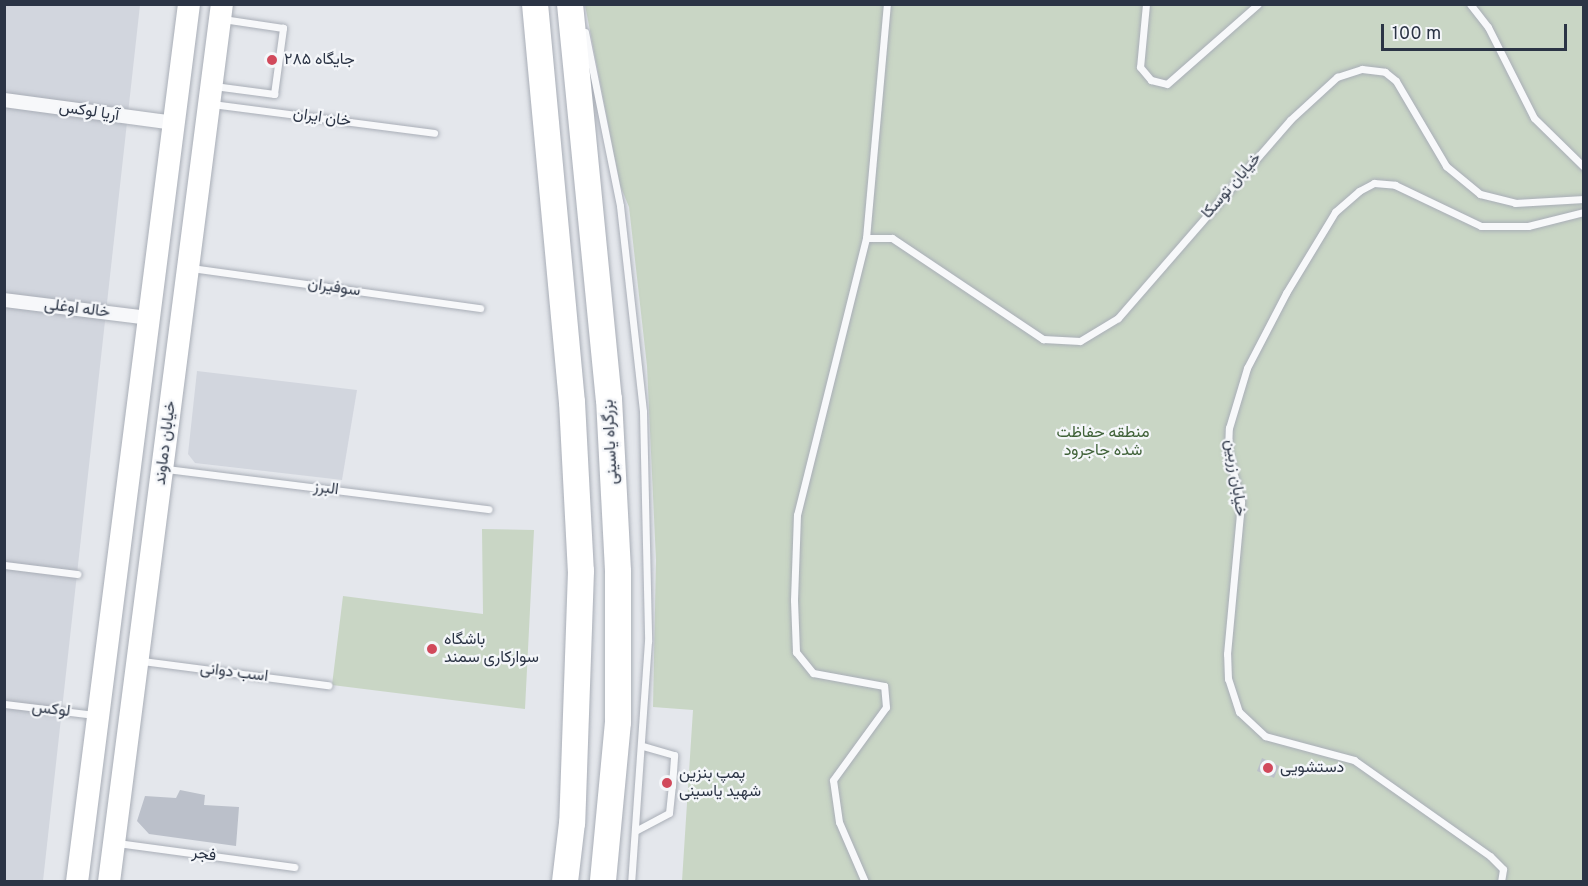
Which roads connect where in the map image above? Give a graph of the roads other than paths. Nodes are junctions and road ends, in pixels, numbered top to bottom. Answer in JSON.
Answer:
{"nodes":[{"id":1,"x":518,"y":4,"type":"edge"},
{"id":2,"x":536,"y":4,"type":"edge"},
{"id":3,"x":570,"y":4,"type":"edge"},
{"id":4,"x":579,"y":4,"type":"edge"},
{"id":5,"x":887,"y":4,"type":"edge"},
{"id":6,"x":1146,"y":4,"type":"edge"},
{"id":7,"x":1258,"y":4,"type":"edge"},
{"id":8,"x":1470,"y":4,"type":"edge"},
{"id":9,"x":187,"y":9,"type":"edge"},
{"id":10,"x":221,"y":12,"type":"edge"},
{"id":11,"x":543,"y":80,"type":"junction"},
{"id":12,"x":211,"y":95,"type":"junction"},
{"id":13,"x":4,"y":100,"type":"edge"},
{"id":14,"x":174,"y":123,"type":"junction"},
{"id":15,"x":434,"y":133,"type":"dead end"},
{"id":16,"x":1584,"y":167,"type":"edge"},
{"id":17,"x":1584,"y":199,"type":"edge"},
{"id":18,"x":1584,"y":212,"type":"edge"},
{"id":19,"x":866,"y":238,"type":"junction"},
{"id":20,"x":189,"y":268,"type":"junction"},
{"id":21,"x":4,"y":300,"type":"edge"},
{"id":22,"x":480,"y":308,"type":"dead end"},
{"id":23,"x":149,"y":318,"type":"junction"},
{"id":24,"x":163,"y":469,"type":"junction"},
{"id":25,"x":489,"y":509,"type":"dead end"},
{"id":26,"x":4,"y":565,"type":"edge"},
{"id":27,"x":77,"y":574,"type":"dead end"},
{"id":28,"x":139,"y":660,"type":"junction"},
{"id":29,"x":328,"y":685,"type":"dead end"},
{"id":30,"x":4,"y":704,"type":"edge"},
{"id":31,"x":98,"y":716,"type":"junction"},
{"id":32,"x":642,"y":746,"type":"junction"},
{"id":33,"x":637,"y":830,"type":"junction"},
{"id":34,"x":114,"y":842,"type":"junction"},
{"id":35,"x":294,"y":867,"type":"dead end"},
{"id":36,"x":77,"y":882,"type":"edge"},
{"id":37,"x":109,"y":882,"type":"edge"},
{"id":38,"x":565,"y":882,"type":"edge"},
{"id":39,"x":603,"y":882,"type":"edge"},
{"id":40,"x":631,"y":882,"type":"edge"},
{"id":41,"x":865,"y":882,"type":"edge"},
{"id":42,"x":1501,"y":882,"type":"edge"}],
"edges":[{"from":1,"to":11,"type":"highway"},
{"from":2,"to":11,"type":"highway"},
{"from":3,"to":39,"type":"highway","name":"بزرگراه یاسینی"},
{"from":4,"to":32,"type":"lane"},
{"from":5,"to":19,"type":"lane"},
{"from":6,"to":7,"type":"lane"},
{"from":8,"to":16,"type":"lane"},
{"from":9,"to":14,"type":"main road","name":"خیابان دماوند"},
{"from":10,"to":12,"type":"main road","name":"خیابان دماوند"},
{"from":10,"to":12,"type":"lane"},
{"from":11,"to":38,"type":"highway"},
{"from":12,"to":15,"type":"lane","name":"خان ایران"},
{"from":12,"to":20,"type":"main road","name":"خیابان دماوند"},
{"from":13,"to":14,"type":"street","name":"آریا لوکس"},
{"from":14,"to":23,"type":"main road","name":"خیابان دماوند"},
{"from":17,"to":19,"type":"lane","name":"خیابان توسکا"},
{"from":18,"to":42,"type":"lane","name":"خیابان زربین"},
{"from":19,"to":41,"type":"lane"},
{"from":20,"to":22,"type":"lane","name":"سوفیران"},
{"from":20,"to":24,"type":"main road","name":"خیابان دماوند"},
{"from":21,"to":23,"type":"street","name":"خاله اوغلی"},
{"from":23,"to":31,"type":"main road","name":"خیابان دماوند"},
{"from":24,"to":25,"type":"lane","name":"البرز"},
{"from":24,"to":28,"type":"main road","name":"خیابان دماوند"},
{"from":26,"to":27,"type":"lane"},
{"from":28,"to":29,"type":"lane","name":"اسب دوانی"},
{"from":28,"to":34,"type":"main road","name":"خیابان دماوند"},
{"from":30,"to":31,"type":"lane","name":"لوکس"},
{"from":31,"to":36,"type":"main road","name":"خیابان دماوند"},
{"from":32,"to":33,"type":"lane"},
{"from":32,"to":33,"type":"lane"},
{"from":33,"to":40,"type":"lane"},
{"from":34,"to":35,"type":"lane","name":"فجر"},
{"from":34,"to":37,"type":"main road","name":"خیابان دماوند"}]}
